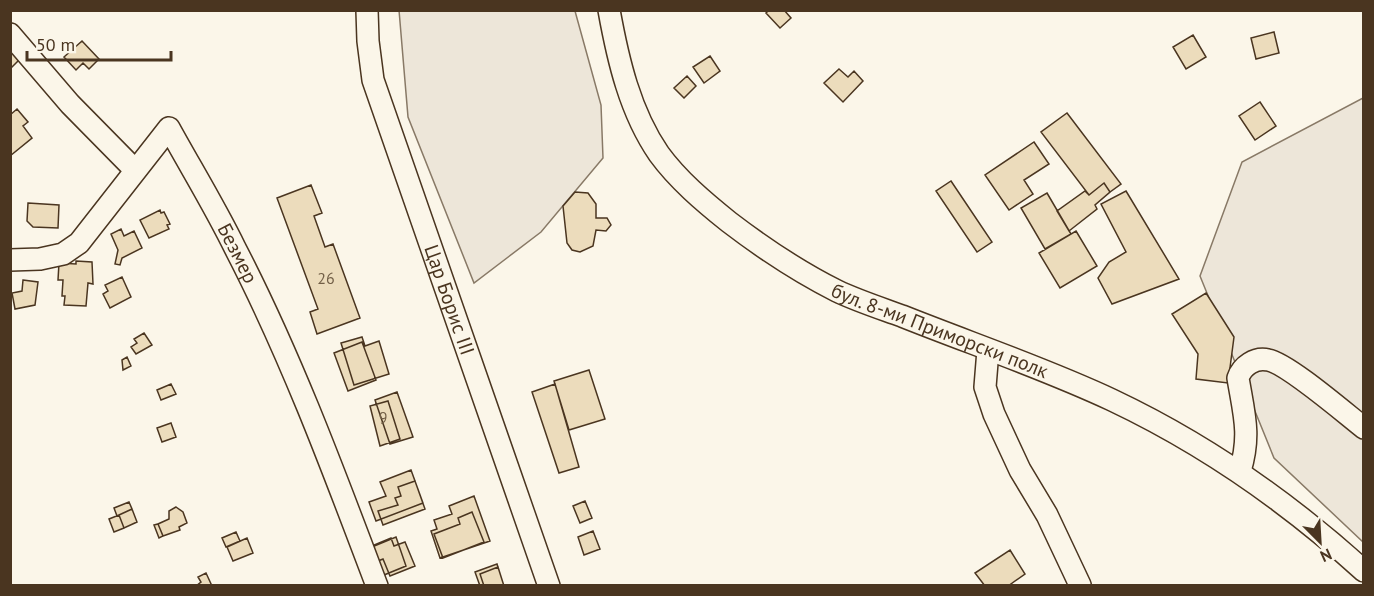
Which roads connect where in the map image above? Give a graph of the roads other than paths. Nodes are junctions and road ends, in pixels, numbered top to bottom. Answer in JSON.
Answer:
{"nodes":[{"id":1,"x":367,"y":10,"type":"edge"},
{"id":2,"x":609,"y":10,"type":"edge"},
{"id":3,"x":10,"y":34,"type":"edge"},
{"id":4,"x":135,"y":170,"type":"junction"},
{"id":5,"x":10,"y":260,"type":"edge"},
{"id":6,"x":988,"y":350,"type":"junction"},
{"id":7,"x":1364,"y":428,"type":"edge"},
{"id":8,"x":1240,"y":471,"type":"junction"},
{"id":9,"x":1364,"y":571,"type":"edge"},
{"id":10,"x":377,"y":585,"type":"edge"},
{"id":11,"x":549,"y":585,"type":"edge"},
{"id":12,"x":1080,"y":585,"type":"edge"}],
"edges":[{"from":1,"to":11,"type":"street","name":"Цар Борис III"},
{"from":2,"to":6,"type":"street","name":"бул. 8-ми Приморски полк"},
{"from":3,"to":4,"type":"street"},
{"from":4,"to":5,"type":"street","name":"Безмер"},
{"from":4,"to":10,"type":"street","name":"Безмер"},
{"from":6,"to":8,"type":"street","name":"бул. 8-ми Приморски полк"},
{"from":6,"to":12,"type":"street"},
{"from":7,"to":8,"type":"street"},
{"from":8,"to":9,"type":"street","name":"бул. 8-ми Приморски полк"}]}
